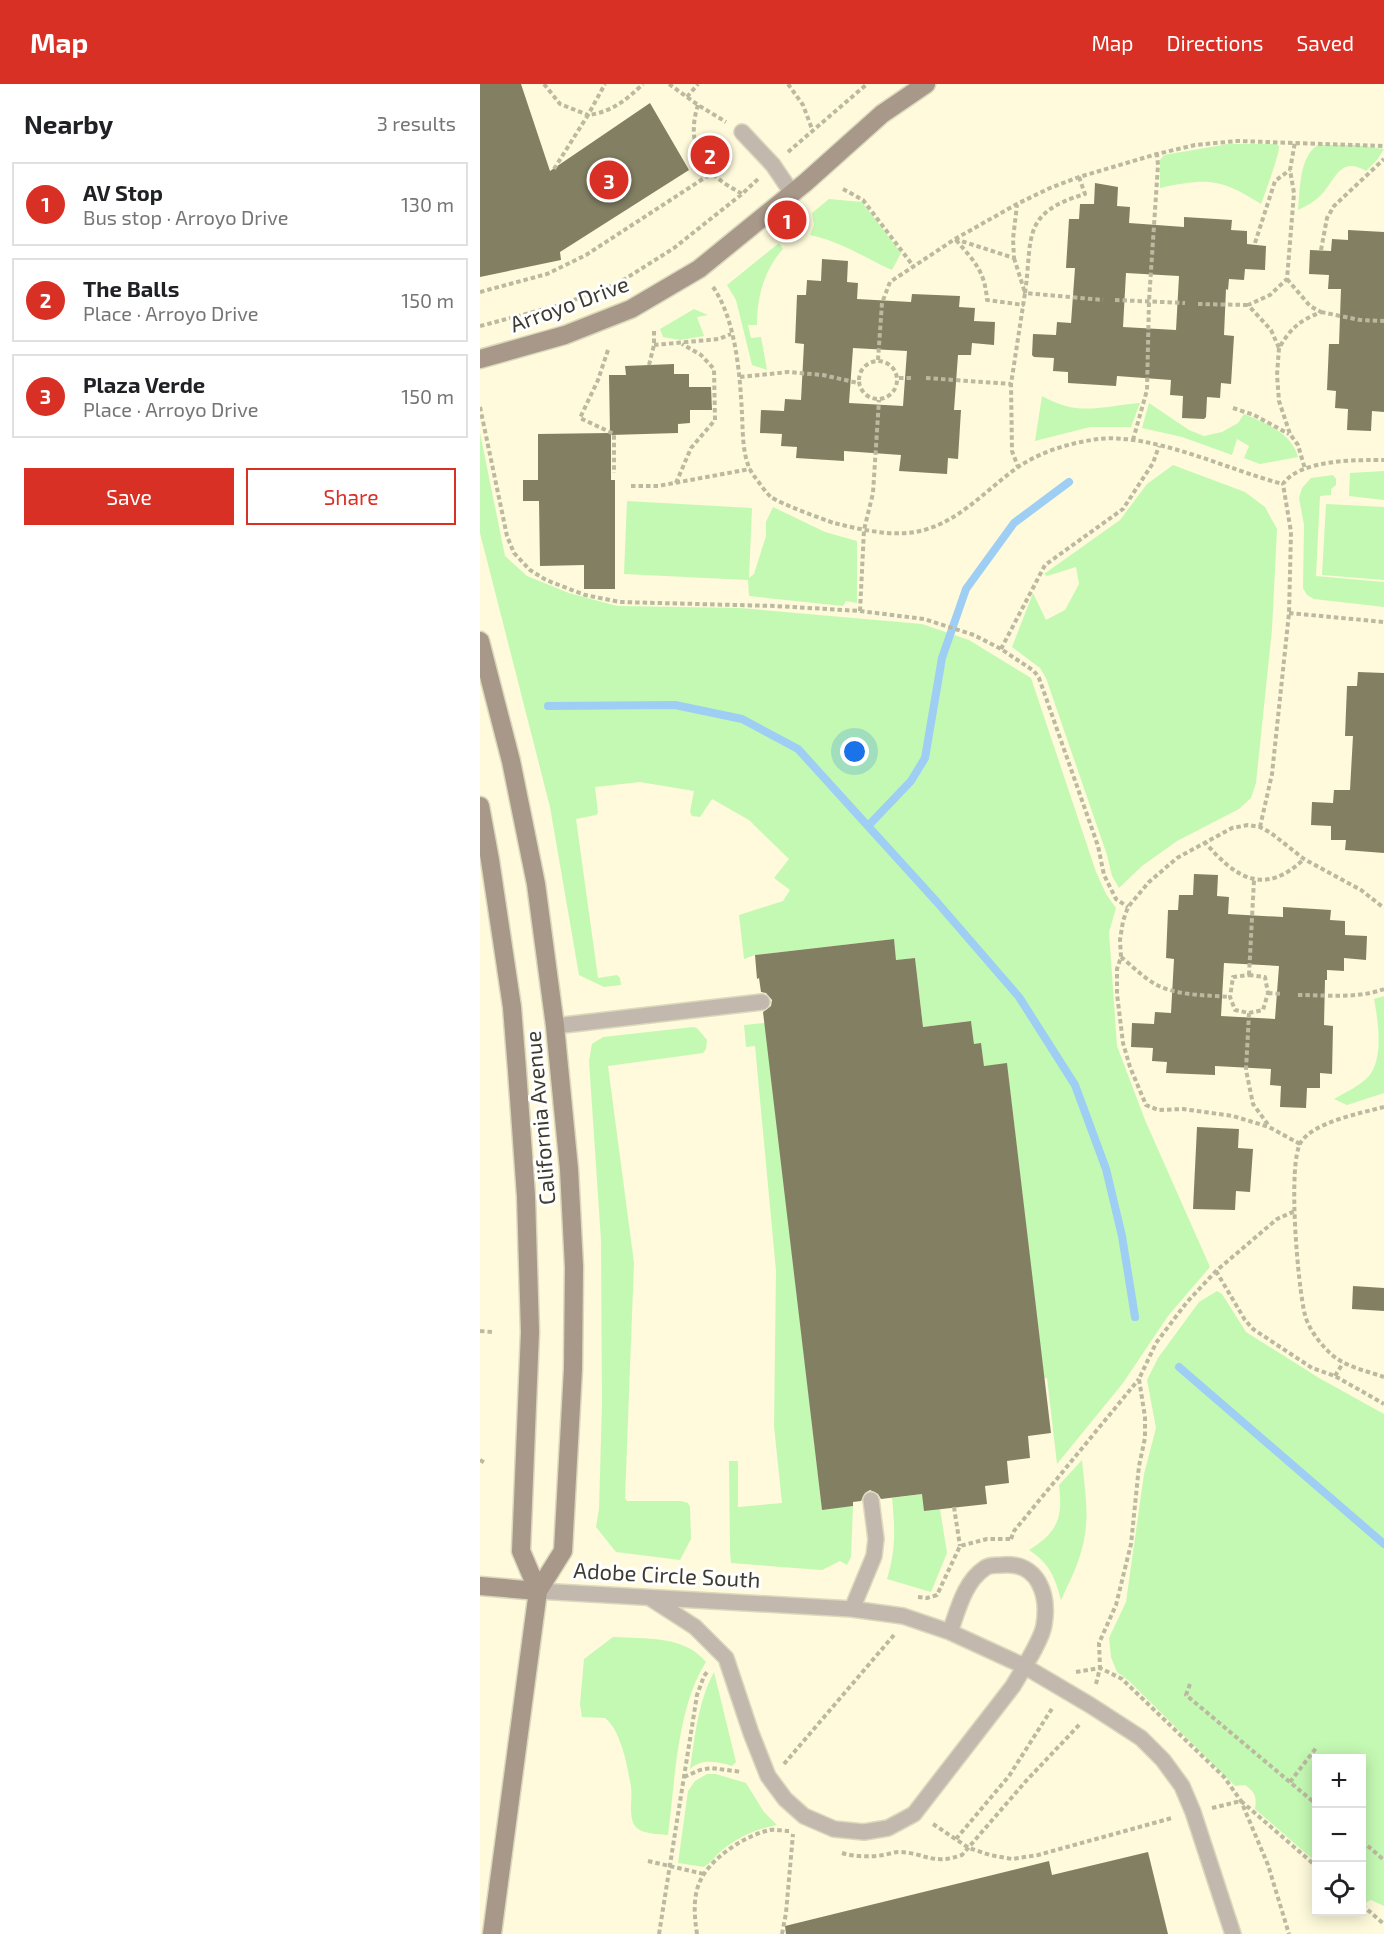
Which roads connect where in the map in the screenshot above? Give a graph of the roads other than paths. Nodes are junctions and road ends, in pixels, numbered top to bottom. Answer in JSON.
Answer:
{"nodes":[{"id":1,"x":926,"y":84,"type":"edge"},
{"id":2,"x":742,"y":132,"type":"road end"},
{"id":3,"x":792,"y":193,"type":"junction"},
{"id":4,"x":480,"y":359,"type":"edge"},
{"id":5,"x":480,"y":641,"type":"edge"},
{"id":6,"x":480,"y":806,"type":"edge"},
{"id":7,"x":762,"y":1002,"type":"dead end"},
{"id":8,"x":555,"y":1026,"type":"junction"},
{"id":9,"x":871,"y":1500,"type":"dead end"},
{"id":10,"x":480,"y":1586,"type":"edge"},
{"id":11,"x":538,"y":1591,"type":"junction"},
{"id":12,"x":648,"y":1597,"type":"junction"},
{"id":13,"x":852,"y":1609,"type":"junction"},
{"id":14,"x":950,"y":1632,"type":"junction"},
{"id":15,"x":1024,"y":1666,"type":"junction"},
{"id":16,"x":492,"y":1934,"type":"edge"},
{"id":17,"x":1233,"y":1934,"type":"edge"}],
"edges":[{"from":1,"to":3,"type":"main road","name":"Arroyo Drive"},
{"from":2,"to":3,"type":"lane"},
{"from":3,"to":4,"type":"main road","name":"Arroyo Drive"},
{"from":5,"to":8,"type":"main road","name":"California Avenue"},
{"from":6,"to":11,"type":"main road","name":"California Avenue"},
{"from":7,"to":8,"type":"lane"},
{"from":8,"to":11,"type":"main road","name":"California Avenue"},
{"from":9,"to":13,"type":"lane"},
{"from":10,"to":11,"type":"main road","name":"Adobe Circle South"},
{"from":11,"to":12,"type":"lane","name":"Adobe Circle South"},
{"from":11,"to":16,"type":"main road","name":"California Avenue"},
{"from":12,"to":13,"type":"lane","name":"Adobe Circle South"},
{"from":12,"to":15,"type":"lane"},
{"from":13,"to":14,"type":"lane","name":"Adobe Circle South"},
{"from":14,"to":15,"type":"lane"},
{"from":14,"to":15,"type":"lane"},
{"from":15,"to":17,"type":"lane"}]}
